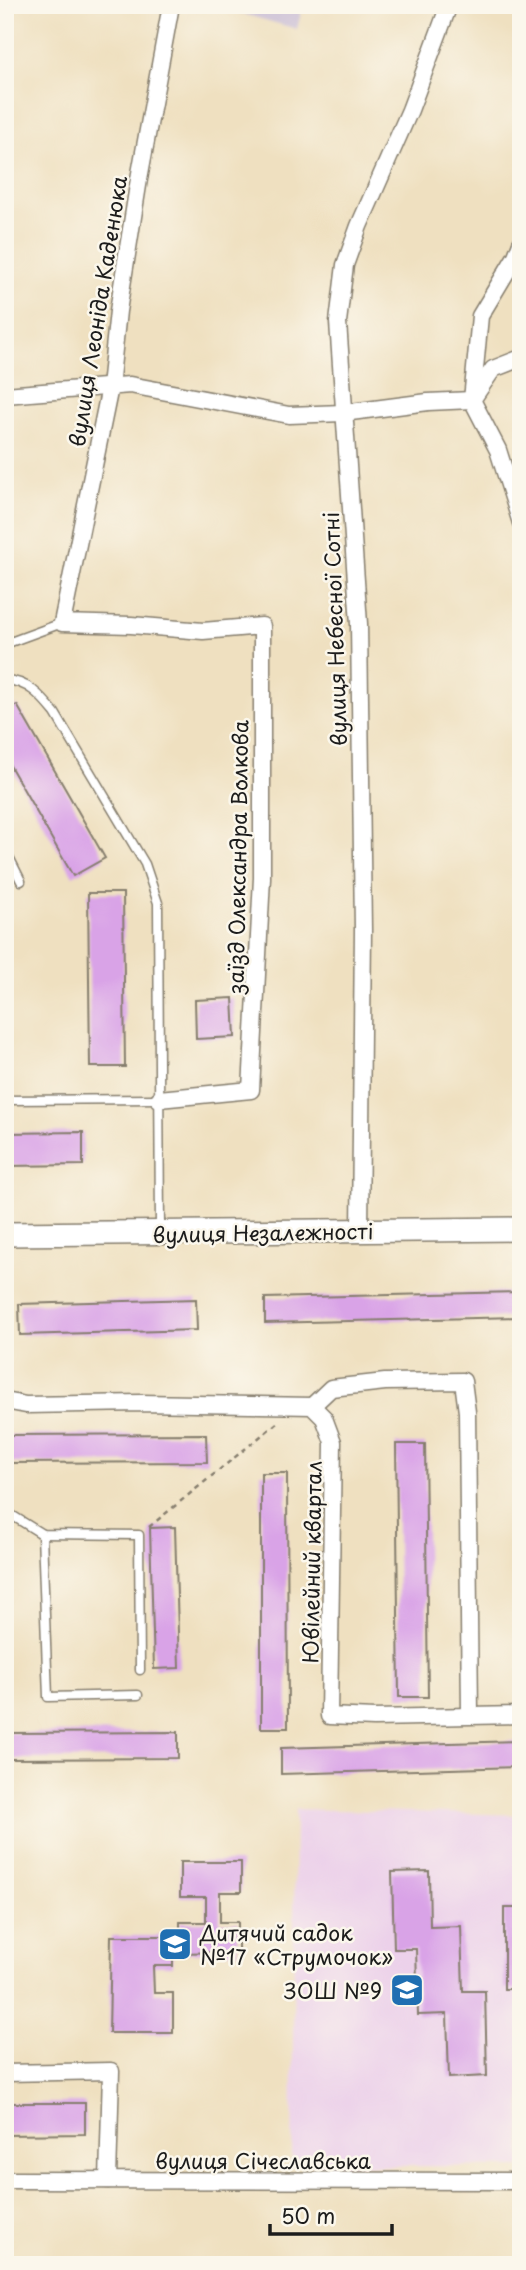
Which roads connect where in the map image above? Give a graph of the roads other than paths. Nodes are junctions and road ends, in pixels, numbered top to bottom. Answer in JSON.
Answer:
{"nodes":[{"id":1,"x":171,"y":5,"type":"edge"},
{"id":2,"x":449,"y":5,"type":"edge"},
{"id":3,"x":521,"y":243,"type":"edge"},
{"id":4,"x":521,"y":358,"type":"edge"},
{"id":5,"x":110,"y":387,"type":"junction"},
{"id":6,"x":5,"y":395,"type":"edge"},
{"id":7,"x":472,"y":400,"type":"junction"},
{"id":8,"x":343,"y":413,"type":"junction"},
{"id":9,"x":521,"y":523,"type":"edge"},
{"id":10,"x":62,"y":624,"type":"junction"},
{"id":11,"x":5,"y":644,"type":"edge"},
{"id":12,"x":5,"y":680,"type":"edge"},
{"id":13,"x":5,"y":849,"type":"edge"},
{"id":14,"x":21,"y":881,"type":"dead end"},
{"id":15,"x":159,"y":1099,"type":"junction"},
{"id":16,"x":5,"y":1100,"type":"edge"},
{"id":17,"x":521,"y":1229,"type":"edge"},
{"id":18,"x":360,"y":1231,"type":"junction"},
{"id":19,"x":160,"y":1233,"type":"junction"},
{"id":20,"x":5,"y":1234,"type":"edge"},
{"id":21,"x":5,"y":1401,"type":"edge"},
{"id":22,"x":305,"y":1405,"type":"junction"},
{"id":23,"x":5,"y":1511,"type":"edge"},
{"id":24,"x":42,"y":1534,"type":"junction"},
{"id":25,"x":141,"y":1670,"type":"dead end"},
{"id":26,"x":138,"y":1695,"type":"dead end"},
{"id":27,"x":470,"y":1715,"type":"junction"},
{"id":28,"x":521,"y":1715,"type":"edge"},
{"id":29,"x":5,"y":2073,"type":"edge"},
{"id":30,"x":5,"y":2180,"type":"edge"},
{"id":31,"x":108,"y":2180,"type":"junction"},
{"id":32,"x":521,"y":2181,"type":"edge"}],
"edges":[{"from":1,"to":5,"type":"street","name":"вулиця Леоніда Каденюка"},
{"from":2,"to":8,"type":"street","name":"вулиця Небесної Сотні"},
{"from":3,"to":7,"type":"street"},
{"from":4,"to":7,"type":"street"},
{"from":5,"to":6,"type":"street"},
{"from":5,"to":8,"type":"street"},
{"from":5,"to":10,"type":"street","name":"вулиця Леоніда Каденюка"},
{"from":7,"to":8,"type":"street"},
{"from":7,"to":9,"type":"street"},
{"from":8,"to":18,"type":"street","name":"вулиця Небесної Сотні"},
{"from":10,"to":11,"type":"lane"},
{"from":10,"to":15,"type":"street","name":"заїзд Олександра Волкова"},
{"from":12,"to":15,"type":"lane"},
{"from":13,"to":14,"type":"lane"},
{"from":15,"to":16,"type":"lane"},
{"from":15,"to":19,"type":"lane"},
{"from":17,"to":18,"type":"main road","name":"вулиця Незалежності"},
{"from":18,"to":19,"type":"main road","name":"вулиця Незалежності"},
{"from":19,"to":20,"type":"main road","name":"вулиця Незалежності"},
{"from":21,"to":22,"type":"street"},
{"from":22,"to":27,"type":"street","name":"Ювілейний квартал"},
{"from":22,"to":27,"type":"street"},
{"from":23,"to":24,"type":"lane"},
{"from":24,"to":25,"type":"lane"},
{"from":24,"to":26,"type":"lane"},
{"from":27,"to":28,"type":"street","name":"Ювілейний квартал"},
{"from":29,"to":31,"type":"street"},
{"from":30,"to":31,"type":"street","name":"вулиця Січеславська"},
{"from":31,"to":32,"type":"street","name":"вулиця Січеславська"}]}
